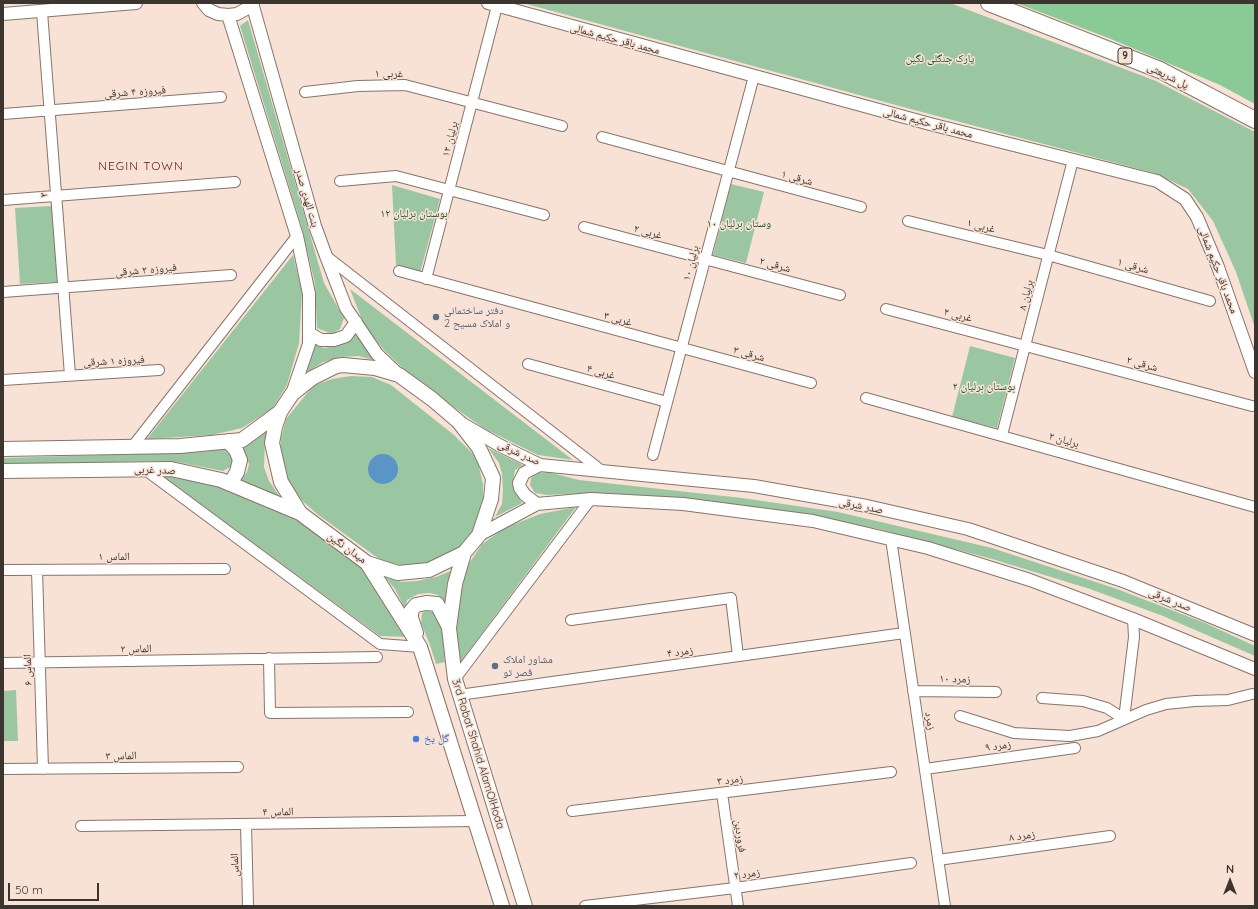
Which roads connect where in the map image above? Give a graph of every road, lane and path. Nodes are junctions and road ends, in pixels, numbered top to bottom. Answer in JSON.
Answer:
{"nodes":[{"id":1,"x":136,"y":3,"type":"edge"},
{"id":2,"x":203,"y":3,"type":"edge"},
{"id":3,"x":252,"y":3,"type":"edge"},
{"id":4,"x":989,"y":3,"type":"edge"},
{"id":5,"x":492,"y":4,"type":"edge"},
{"id":6,"x":42,"y":12,"type":"junction"},
{"id":7,"x":3,"y":14,"type":"edge"},
{"id":8,"x":228,"y":15,"type":"junction"},
{"id":9,"x":754,"y":76,"type":"junction"},
{"id":10,"x":305,"y":92,"type":"dead end"},
{"id":11,"x":221,"y":97,"type":"dead end"},
{"id":12,"x":472,"y":102,"type":"junction"},
{"id":13,"x":50,"y":110,"type":"junction"},
{"id":14,"x":3,"y":114,"type":"edge"},
{"id":15,"x":1255,"y":120,"type":"edge"},
{"id":16,"x":562,"y":126,"type":"dead end"},
{"id":17,"x":602,"y":137,"type":"dead end"},
{"id":18,"x":1073,"y":160,"type":"junction"},
{"id":19,"x":728,"y":172,"type":"junction"},
{"id":20,"x":340,"y":181,"type":"dead end"},
{"id":21,"x":235,"y":182,"type":"dead end"},
{"id":22,"x":449,"y":189,"type":"junction"},
{"id":23,"x":56,"y":196,"type":"junction"},
{"id":24,"x":3,"y":200,"type":"edge"},
{"id":25,"x":861,"y":207,"type":"dead end"},
{"id":26,"x":544,"y":215,"type":"dead end"},
{"id":27,"x":908,"y":221,"type":"dead end"},
{"id":28,"x":584,"y":227,"type":"dead end"},
{"id":29,"x":297,"y":236,"type":"junction"},
{"id":30,"x":1048,"y":255,"type":"junction"},
{"id":31,"x":326,"y":256,"type":"junction"},
{"id":32,"x":705,"y":259,"type":"junction"},
{"id":33,"x":399,"y":271,"type":"dead end"},
{"id":34,"x":231,"y":275,"type":"dead end"},
{"id":35,"x":426,"y":279,"type":"junction"},
{"id":36,"x":63,"y":289,"type":"junction"},
{"id":37,"x":3,"y":292,"type":"edge"},
{"id":38,"x":840,"y":295,"type":"dead end"},
{"id":39,"x":1210,"y":301,"type":"dead end"},
{"id":40,"x":886,"y":309,"type":"dead end"},
{"id":41,"x":356,"y":322,"type":"junction"},
{"id":42,"x":309,"y":333,"type":"junction"},
{"id":43,"x":1025,"y":345,"type":"junction"},
{"id":44,"x":681,"y":349,"type":"junction"},
{"id":45,"x":528,"y":364,"type":"dead end"},
{"id":46,"x":159,"y":370,"type":"dead end"},
{"id":47,"x":1255,"y":372,"type":"edge"},
{"id":48,"x":70,"y":375,"type":"junction"},
{"id":49,"x":399,"y":375,"type":"junction"},
{"id":50,"x":3,"y":380,"type":"edge"},
{"id":51,"x":811,"y":383,"type":"dead end"},
{"id":52,"x":292,"y":394,"type":"junction"},
{"id":53,"x":866,"y":398,"type":"dead end"},
{"id":54,"x":667,"y":402,"type":"junction"},
{"id":55,"x":1252,"y":406,"type":"dead end"},
{"id":56,"x":280,"y":412,"type":"junction"},
{"id":57,"x":459,"y":422,"type":"junction"},
{"id":58,"x":1002,"y":435,"type":"junction"},
{"id":59,"x":228,"y":441,"type":"junction"},
{"id":60,"x":132,"y":447,"type":"junction"},
{"id":61,"x":3,"y":450,"type":"edge"},
{"id":62,"x":653,"y":455,"type":"dead end"},
{"id":63,"x":540,"y":464,"type":"junction"},
{"id":64,"x":144,"y":469,"type":"junction"},
{"id":65,"x":3,"y":471,"type":"edge"},
{"id":66,"x":602,"y":471,"type":"junction"},
{"id":67,"x":230,"y":484,"type":"junction"},
{"id":68,"x":592,"y":499,"type":"junction"},
{"id":69,"x":536,"y":504,"type":"junction"},
{"id":70,"x":1255,"y":507,"type":"edge"},
{"id":71,"x":300,"y":513,"type":"junction"},
{"id":72,"x":479,"y":536,"type":"junction"},
{"id":73,"x":891,"y":539,"type":"junction"},
{"id":74,"x":464,"y":553,"type":"junction"},
{"id":75,"x":367,"y":563,"type":"junction"},
{"id":76,"x":225,"y":568,"type":"dead end"},
{"id":77,"x":3,"y":570,"type":"edge"},
{"id":78,"x":37,"y":570,"type":"junction"},
{"id":79,"x":1133,"y":619,"type":"junction"},
{"id":80,"x":571,"y":620,"type":"dead end"},
{"id":81,"x":449,"y":628,"type":"junction"},
{"id":82,"x":904,"y":633,"type":"junction"},
{"id":83,"x":1255,"y":635,"type":"edge"},
{"id":84,"x":420,"y":647,"type":"junction"},
{"id":85,"x":738,"y":656,"type":"junction"},
{"id":86,"x":377,"y":657,"type":"dead end"},
{"id":87,"x":269,"y":658,"type":"junction"},
{"id":88,"x":40,"y":662,"type":"junction"},
{"id":89,"x":3,"y":663,"type":"edge"},
{"id":90,"x":1255,"y":670,"type":"edge"},
{"id":91,"x":455,"y":679,"type":"junction"},
{"id":92,"x":913,"y":691,"type":"junction"},
{"id":93,"x":996,"y":692,"type":"dead end"},
{"id":94,"x":1252,"y":694,"type":"dead end"},
{"id":95,"x":459,"y":695,"type":"junction"},
{"id":96,"x":1042,"y":698,"type":"dead end"},
{"id":97,"x":408,"y":712,"type":"dead end"},
{"id":98,"x":960,"y":716,"type":"dead end"},
{"id":99,"x":1124,"y":719,"type":"junction"},
{"id":100,"x":1075,"y":748,"type":"dead end"},
{"id":101,"x":238,"y":766,"type":"dead end"},
{"id":102,"x":43,"y":768,"type":"junction"},
{"id":103,"x":925,"y":768,"type":"junction"},
{"id":104,"x":3,"y":769,"type":"edge"},
{"id":105,"x":891,"y":772,"type":"dead end"},
{"id":106,"x":722,"y":793,"type":"junction"},
{"id":107,"x":572,"y":811,"type":"dead end"},
{"id":108,"x":475,"y":821,"type":"junction"},
{"id":109,"x":246,"y":824,"type":"junction"},
{"id":110,"x":81,"y":826,"type":"dead end"},
{"id":111,"x":1110,"y":836,"type":"dead end"},
{"id":112,"x":938,"y":860,"type":"junction"},
{"id":113,"x":912,"y":863,"type":"dead end"},
{"id":114,"x":735,"y":888,"type":"junction"},
{"id":115,"x":248,"y":906,"type":"edge"},
{"id":116,"x":502,"y":906,"type":"edge"},
{"id":117,"x":525,"y":906,"type":"edge"},
{"id":118,"x":585,"y":906,"type":"edge"},
{"id":119,"x":738,"y":906,"type":"edge"},
{"id":120,"x":945,"y":906,"type":"edge"}],
"edges":[{"from":1,"to":6,"type":"street"},
{"from":2,"to":8,"type":"street"},
{"from":3,"to":8,"type":"street"},
{"from":3,"to":31,"type":"street","name":"بنت الهدی صدر"},
{"from":4,"to":15,"type":"main road","name":"پل شریعتی","number":"9"},
{"from":5,"to":9,"type":"street","name":"محمد باقر حکیم شمالی"},
{"from":5,"to":12,"type":"street","name":"برلیان ۱۲"},
{"from":6,"to":7,"type":"street"},
{"from":6,"to":13,"type":"street","name":"۲"},
{"from":8,"to":29,"type":"street","name":"بنت الهدی صدر"},
{"from":9,"to":18,"type":"street","name":"محمد باقر حکیم شمالی"},
{"from":9,"to":19,"type":"street","name":"برلیان ۱۰"},
{"from":10,"to":12,"type":"street","name":"۱ غربی"},
{"from":11,"to":13,"type":"street","name":"فیروزه ۴ شرقی"},
{"from":12,"to":16,"type":"street"},
{"from":12,"to":22,"type":"street","name":"برلیان ۱۲"},
{"from":13,"to":14,"type":"street","name":"فیروزه ۴ شرقی"},
{"from":13,"to":23,"type":"street","name":"۲"},
{"from":17,"to":19,"type":"street"},
{"from":18,"to":30,"type":"street","name":"برلیان ۸"},
{"from":18,"to":47,"type":"street","name":"محمد باقر حکیم شمالی"},
{"from":19,"to":25,"type":"street","name":"۱ شرقی"},
{"from":19,"to":32,"type":"street","name":"برلیان ۱۰"},
{"from":20,"to":22,"type":"street"},
{"from":21,"to":23,"type":"street"},
{"from":22,"to":26,"type":"street"},
{"from":22,"to":35,"type":"street","name":"برلیان ۱۲"},
{"from":23,"to":24,"type":"street"},
{"from":23,"to":36,"type":"street","name":"۲"},
{"from":27,"to":30,"type":"street","name":"۱ غربی"},
{"from":28,"to":32,"type":"street","name":"۲ غربی"},
{"from":29,"to":42,"type":"street","name":"بنت الهدی صدر"},
{"from":29,"to":60,"type":"street"},
{"from":30,"to":39,"type":"street","name":"۱ شرقی"},
{"from":30,"to":43,"type":"street","name":"برلیان ۸"},
{"from":31,"to":41,"type":"street","name":"بنت الهدی صدر"},
{"from":31,"to":66,"type":"street"},
{"from":32,"to":38,"type":"street","name":"۲ شرقی"},
{"from":32,"to":44,"type":"street","name":"برلیان ۱۰"},
{"from":33,"to":35,"type":"street"},
{"from":34,"to":36,"type":"street","name":"فیروزه ۲ شرقی"},
{"from":35,"to":44,"type":"street","name":"۳ غربی"},
{"from":36,"to":37,"type":"street","name":"فیروزه ۲ شرقی"},
{"from":36,"to":48,"type":"street","name":"۲"},
{"from":40,"to":43,"type":"street","name":"۲ غربی"},
{"from":41,"to":42,"type":"street"},
{"from":41,"to":49,"type":"street","name":"بنت الهدی صدر"},
{"from":42,"to":52,"type":"street","name":"بنت الهدی صدر"},
{"from":43,"to":55,"type":"street","name":"۲ شرقی"},
{"from":43,"to":58,"type":"street","name":"برلیان ۸"},
{"from":44,"to":51,"type":"street","name":"۳ شرقی"},
{"from":44,"to":54,"type":"street","name":"برلیان ۱۰"},
{"from":45,"to":54,"type":"street","name":"۴ غربی"},
{"from":46,"to":48,"type":"street","name":"فیروزه ۱ شرقی"},
{"from":48,"to":50,"type":"street","name":"فیروزه ۱ شرقی"},
{"from":49,"to":52,"type":"main road","name":"میدان نگین"},
{"from":49,"to":57,"type":"main road","name":"میدان نگین"},
{"from":52,"to":56,"type":"main road","name":"میدان نگین"},
{"from":53,"to":58,"type":"street","name":"برلیان ۲"},
{"from":54,"to":62,"type":"street","name":"برلیان ۱۰"},
{"from":56,"to":59,"type":"main road","name":"صدر غربی"},
{"from":56,"to":71,"type":"main road","name":"میدان نگین"},
{"from":57,"to":63,"type":"street","name":"صدر شرقی"},
{"from":57,"to":72,"type":"main road","name":"میدان نگین"},
{"from":58,"to":70,"type":"street","name":"برلیان ۲"},
{"from":59,"to":60,"type":"main road","name":"صدر غربی"},
{"from":59,"to":67,"type":"main road"},
{"from":60,"to":61,"type":"main road","name":"صدر غربی"},
{"from":63,"to":66,"type":"street","name":"صدر شرقی"},
{"from":63,"to":69,"type":"street"},
{"from":64,"to":65,"type":"main road","name":"صدر غربی"},
{"from":64,"to":67,"type":"main road","name":"صدر غربی"},
{"from":64,"to":84,"type":"street"},
{"from":66,"to":83,"type":"street","name":"صدر شرقی"},
{"from":67,"to":71,"type":"main road","name":"صدر غربی"},
{"from":68,"to":69,"type":"street"},
{"from":68,"to":73,"type":"street"},
{"from":68,"to":91,"type":"street"},
{"from":69,"to":72,"type":"street"},
{"from":71,"to":75,"type":"main road","name":"میدان نگین"},
{"from":72,"to":74,"type":"main road","name":"میدان نگین"},
{"from":73,"to":79,"type":"street"},
{"from":73,"to":82,"type":"street","name":"زمرد"},
{"from":74,"to":75,"type":"main road","name":"میدان نگین"},
{"from":74,"to":81,"type":"main road","name":"3rd Robat Shahid AlamOlHoda"},
{"from":75,"to":84,"type":"main road","name":"3rd Robat Shahid AlamOlHoda"},
{"from":76,"to":78,"type":"street","name":"الماس ۱"},
{"from":77,"to":78,"type":"street","name":"الماس ۱"},
{"from":78,"to":88,"type":"street","name":"الماس ۶"},
{"from":79,"to":90,"type":"street"},
{"from":79,"to":99,"type":"street"},
{"from":80,"to":85,"type":"street"},
{"from":81,"to":84,"type":"main road"},
{"from":81,"to":91,"type":"main road","name":"3rd Robat Shahid AlamOlHoda"},
{"from":82,"to":85,"type":"street","name":"زمرد ۴"},
{"from":82,"to":92,"type":"street","name":"زمرد"},
{"from":84,"to":108,"type":"main road","name":"3rd Robat Shahid AlamOlHoda"},
{"from":85,"to":95,"type":"street","name":"زمرد ۴"},
{"from":86,"to":87,"type":"street","name":"الماس ۲"},
{"from":87,"to":88,"type":"street","name":"الماس ۲"},
{"from":87,"to":97,"type":"street"},
{"from":88,"to":89,"type":"street","name":"الماس ۲"},
{"from":88,"to":102,"type":"street","name":"الماس ۶"},
{"from":91,"to":95,"type":"main road","name":"3rd Robat Shahid AlamOlHoda"},
{"from":92,"to":93,"type":"street","name":"زمرد ۱۰"},
{"from":92,"to":103,"type":"street","name":"زمرد"},
{"from":94,"to":99,"type":"street"},
{"from":95,"to":117,"type":"main road","name":"3rd Robat Shahid AlamOlHoda"},
{"from":96,"to":99,"type":"street"},
{"from":98,"to":99,"type":"street"},
{"from":100,"to":103,"type":"street","name":"زمرد ۹"},
{"from":101,"to":102,"type":"street","name":"الماس ۳"},
{"from":102,"to":104,"type":"street","name":"الماس ۳"},
{"from":103,"to":112,"type":"street","name":"زمرد"},
{"from":105,"to":106,"type":"street","name":"زمرد ۳"},
{"from":106,"to":107,"type":"street","name":"زمرد ۳"},
{"from":106,"to":114,"type":"street","name":"فروردین"},
{"from":108,"to":109,"type":"street","name":"الماس ۴"},
{"from":108,"to":116,"type":"main road","name":"3rd Robat Shahid AlamOlHoda"},
{"from":109,"to":110,"type":"street","name":"الماس ۴"},
{"from":109,"to":115,"type":"street","name":"الماس"},
{"from":111,"to":112,"type":"street","name":"زمرد ۸"},
{"from":112,"to":120,"type":"street","name":"زمرد"},
{"from":113,"to":114,"type":"street","name":"زمرد ۲"},
{"from":114,"to":118,"type":"street","name":"زمرد ۲"},
{"from":114,"to":119,"type":"street","name":"فروردین"}]}
